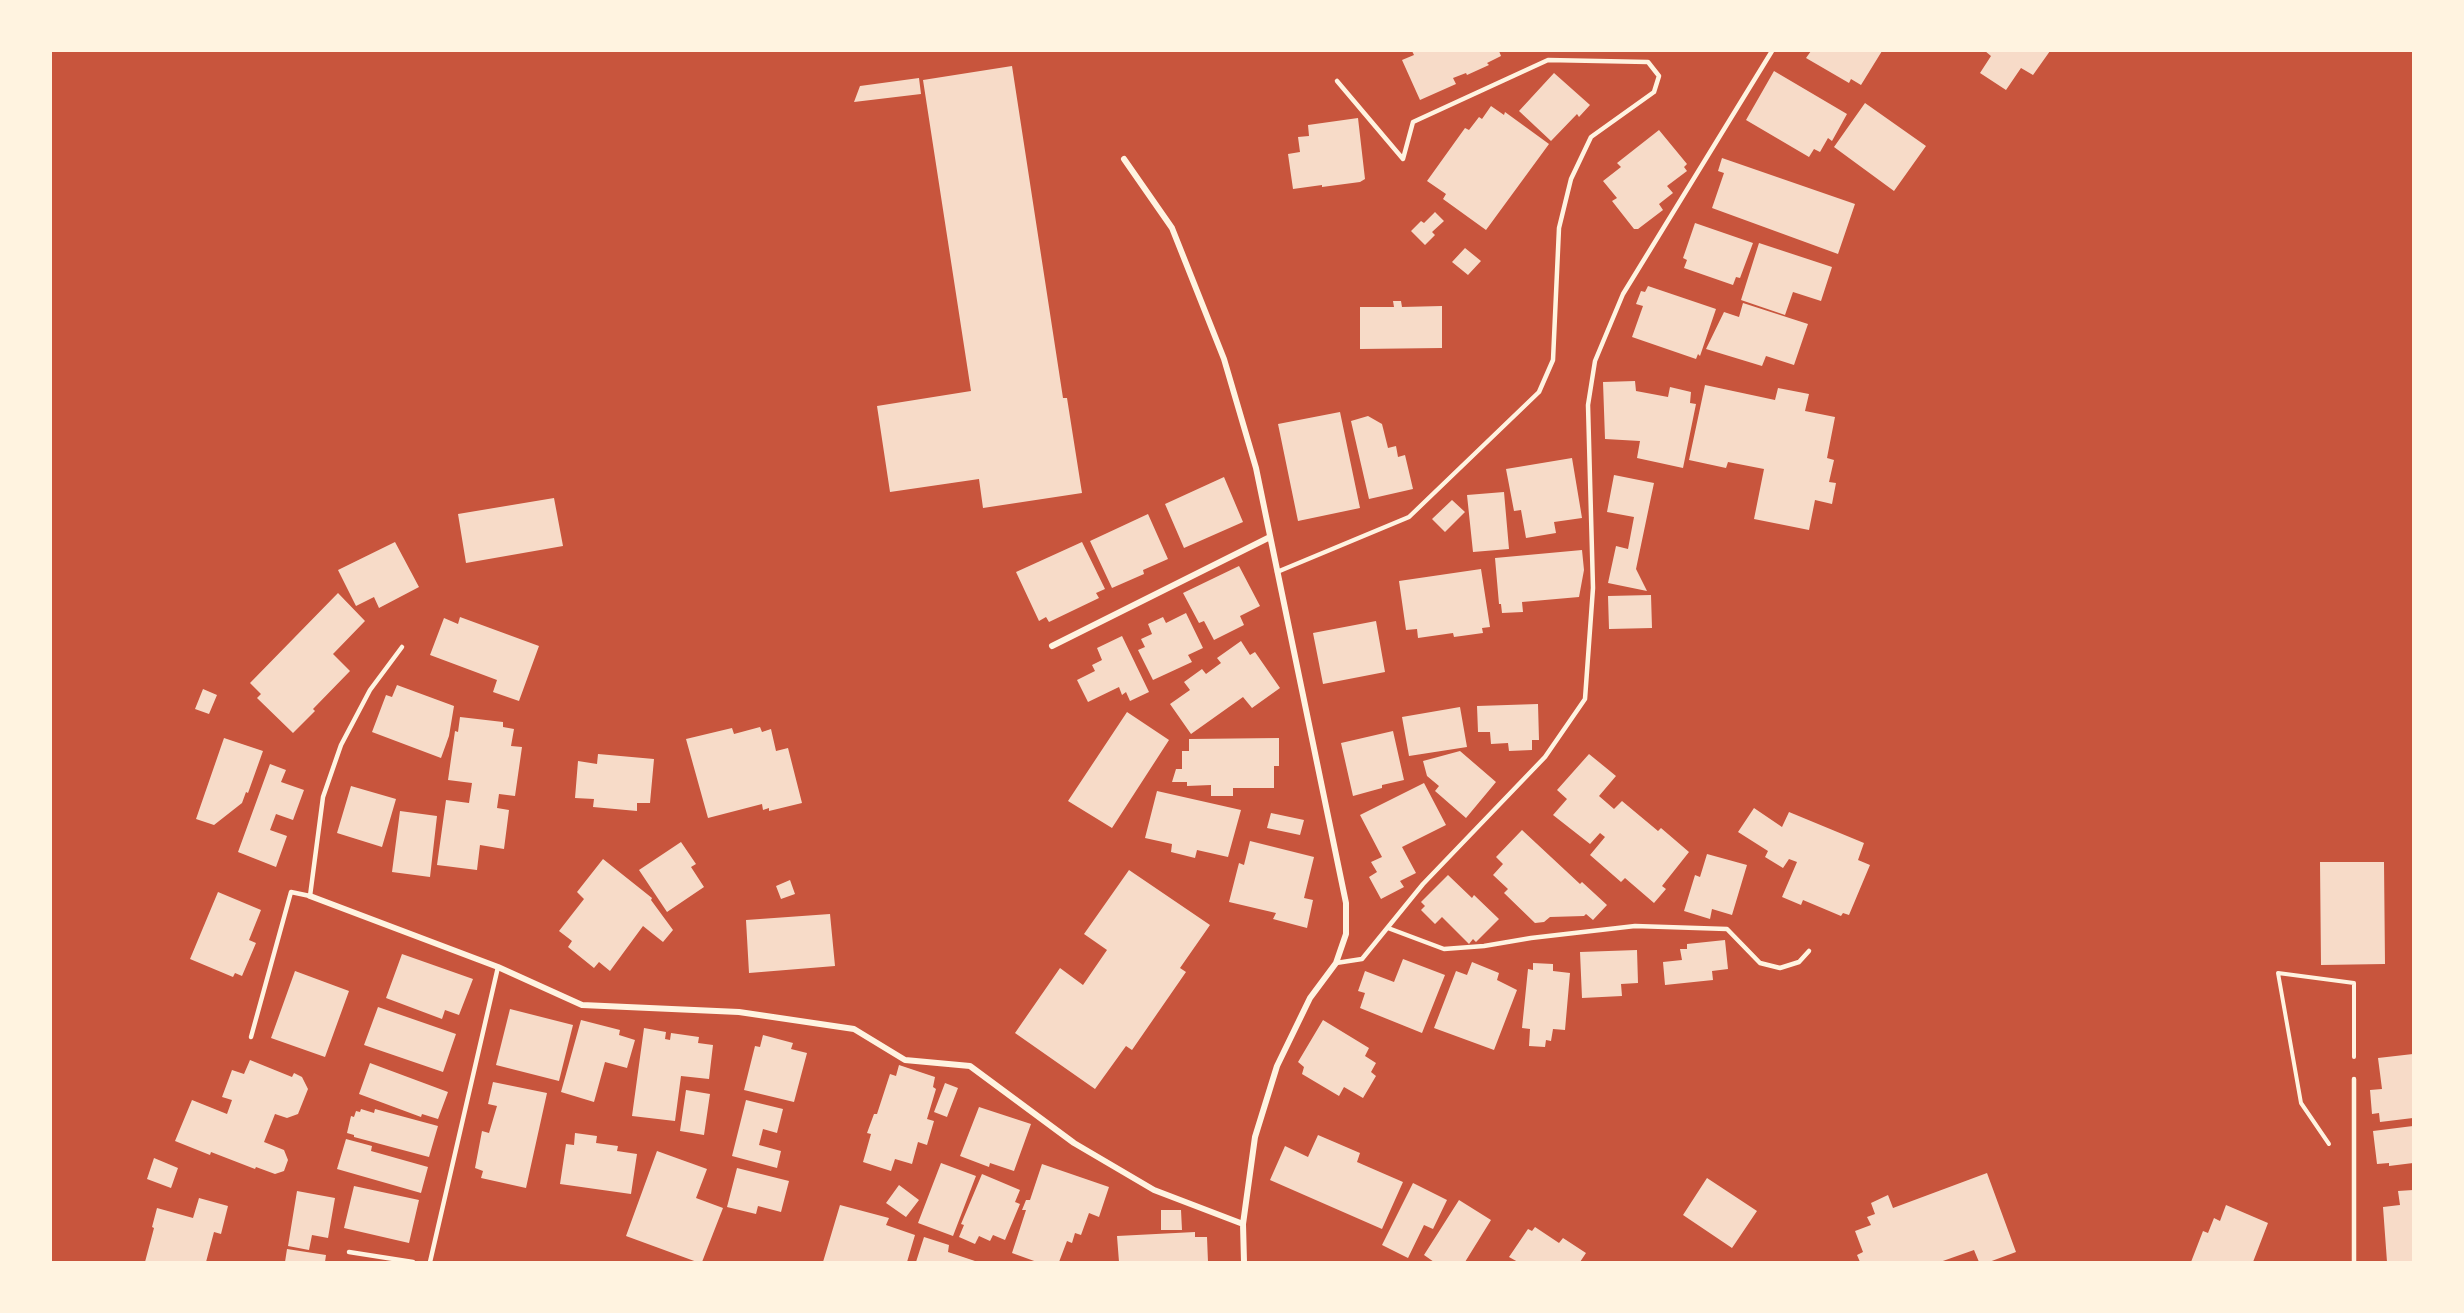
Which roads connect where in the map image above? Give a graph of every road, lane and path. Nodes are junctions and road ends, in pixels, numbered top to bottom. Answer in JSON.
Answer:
{"nodes":[{"id":1,"x":1772,"y":51,"type":"edge"},
{"id":2,"x":1337,"y":81,"type":"dead end"},
{"id":3,"x":1124,"y":159,"type":"dead end"},
{"id":4,"x":1270,"y":537,"type":"junction"},
{"id":5,"x":1277,"y":572,"type":"junction"},
{"id":6,"x":1052,"y":646,"type":"dead end"},
{"id":7,"x":402,"y":647,"type":"dead end"},
{"id":8,"x":310,"y":896,"type":"junction"},
{"id":9,"x":1388,"y":928,"type":"junction"},
{"id":10,"x":1809,"y":951,"type":"dead end"},
{"id":11,"x":1336,"y":963,"type":"junction"},
{"id":12,"x":498,"y":967,"type":"junction"},
{"id":13,"x":251,"y":1037,"type":"dead end"},
{"id":14,"x":2354,"y":1079,"type":"joint"},
{"id":15,"x":2353,"y":1180,"type":"junction"},
{"id":16,"x":1243,"y":1224,"type":"junction"},
{"id":17,"x":349,"y":1252,"type":"dead end"},
{"id":18,"x":413,"y":1262,"type":"edge"},
{"id":19,"x":430,"y":1262,"type":"edge"},
{"id":20,"x":1244,"y":1262,"type":"edge"},
{"id":21,"x":2354,"y":1262,"type":"edge"}],
"edges":[{"from":1,"to":9,"type":"lane"},
{"from":2,"to":5,"type":"lane"},
{"from":3,"to":4,"type":"street"},
{"from":4,"to":5,"type":"street"},
{"from":4,"to":6,"type":"street"},
{"from":5,"to":11,"type":"street"},
{"from":7,"to":8,"type":"lane"},
{"from":8,"to":12,"type":"street"},
{"from":8,"to":13,"type":"lane"},
{"from":9,"to":10,"type":"lane"},
{"from":9,"to":11,"type":"lane"},
{"from":11,"to":16,"type":"street"},
{"from":12,"to":16,"type":"street"},
{"from":12,"to":19,"type":"lane"},
{"from":14,"to":15,"type":"lane"},
{"from":14,"to":15,"type":"path"},
{"from":15,"to":21,"type":"lane"},
{"from":16,"to":20,"type":"street"},
{"from":17,"to":18,"type":"lane"}]}
